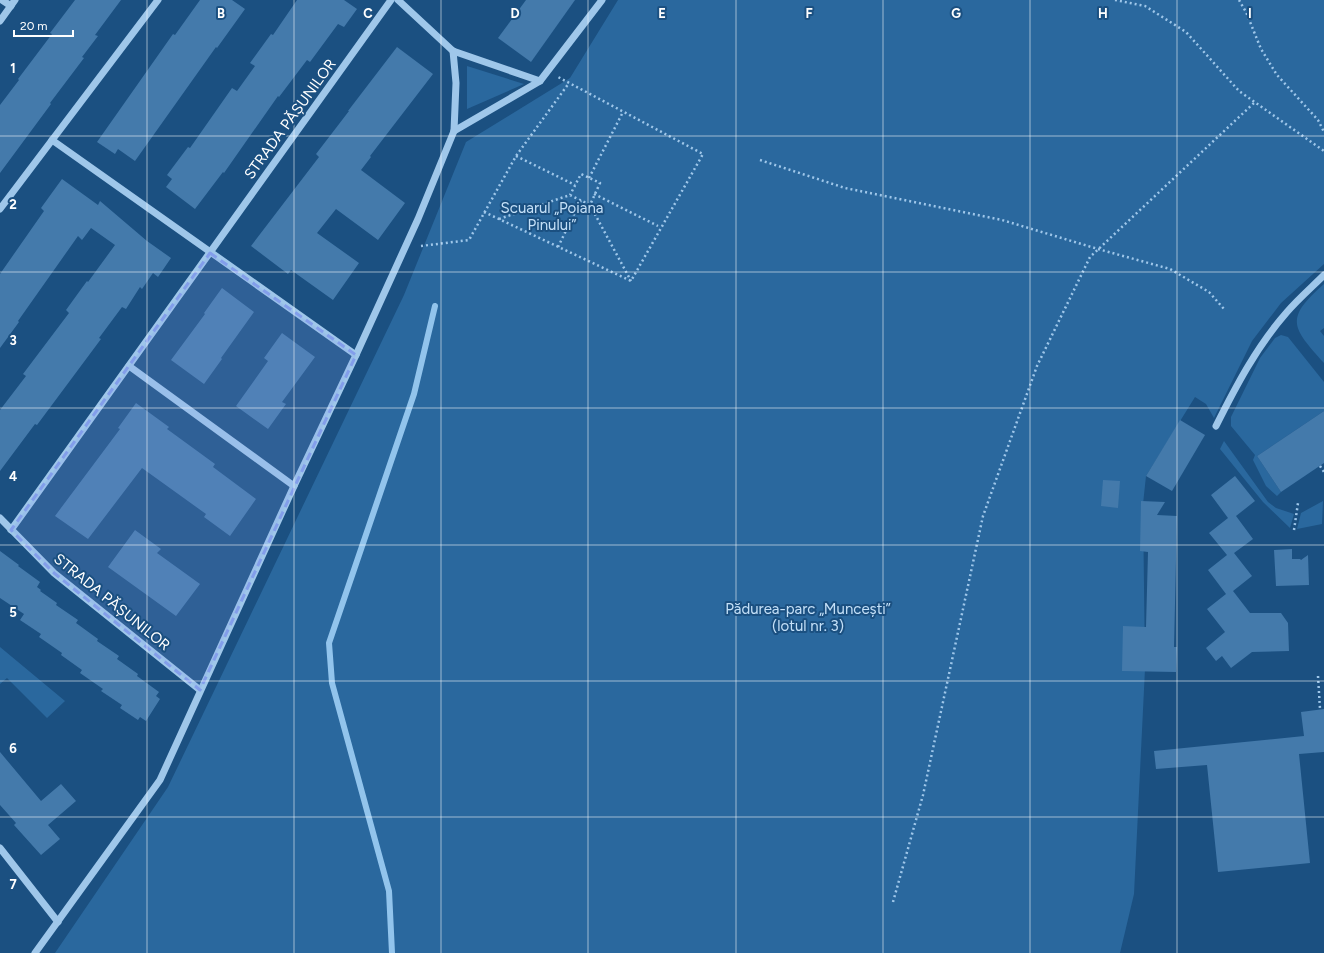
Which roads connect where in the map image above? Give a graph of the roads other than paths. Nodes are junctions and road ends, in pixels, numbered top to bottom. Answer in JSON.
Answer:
{"nodes":[{"id":1,"x":2,"y":0,"type":"edge"},
{"id":2,"x":158,"y":0,"type":"edge"},
{"id":3,"x":391,"y":0,"type":"edge"},
{"id":4,"x":398,"y":0,"type":"edge"},
{"id":5,"x":602,"y":0,"type":"edge"},
{"id":6,"x":13,"y":3,"type":"edge"},
{"id":7,"x":0,"y":22,"type":"edge"},
{"id":8,"x":453,"y":51,"type":"junction"},
{"id":9,"x":540,"y":81,"type":"junction"},
{"id":10,"x":454,"y":131,"type":"junction"},
{"id":11,"x":52,"y":140,"type":"junction"},
{"id":12,"x":0,"y":209,"type":"edge"},
{"id":13,"x":210,"y":253,"type":"junction"},
{"id":14,"x":1324,"y":275,"type":"edge"},
{"id":15,"x":356,"y":355,"type":"junction"},
{"id":16,"x":129,"y":366,"type":"junction"},
{"id":17,"x":1216,"y":426,"type":"dead end"},
{"id":18,"x":294,"y":486,"type":"junction"},
{"id":19,"x":0,"y":518,"type":"edge"},
{"id":20,"x":11,"y":530,"type":"junction"},
{"id":21,"x":200,"y":690,"type":"junction"},
{"id":22,"x":0,"y":848,"type":"edge"},
{"id":23,"x":58,"y":922,"type":"junction"},
{"id":24,"x":35,"y":953,"type":"edge"}],
"edges":[{"from":1,"to":6,"type":"street"},
{"from":2,"to":11,"type":"street"},
{"from":3,"to":13,"type":"street","name":"STRADA PĂȘUNILOR"},
{"from":4,"to":8,"type":"street"},
{"from":5,"to":9,"type":"street"},
{"from":6,"to":7,"type":"street"},
{"from":8,"to":9,"type":"street"},
{"from":8,"to":10,"type":"street"},
{"from":9,"to":10,"type":"street"},
{"from":10,"to":15,"type":"street"},
{"from":11,"to":12,"type":"street"},
{"from":11,"to":13,"type":"street"},
{"from":13,"to":15,"type":"street"},
{"from":13,"to":16,"type":"street","name":"STRADA PĂȘUNILOR"},
{"from":14,"to":17,"type":"street"},
{"from":15,"to":18,"type":"street"},
{"from":16,"to":18,"type":"street"},
{"from":16,"to":20,"type":"street","name":"STRADA PĂȘUNILOR"},
{"from":18,"to":21,"type":"street"},
{"from":19,"to":20,"type":"street","name":"STRADA PĂȘUNILOR"},
{"from":20,"to":21,"type":"street","name":"STRADA PĂȘUNILOR"},
{"from":21,"to":23,"type":"street"},
{"from":22,"to":23,"type":"street"},
{"from":23,"to":24,"type":"street"}]}
